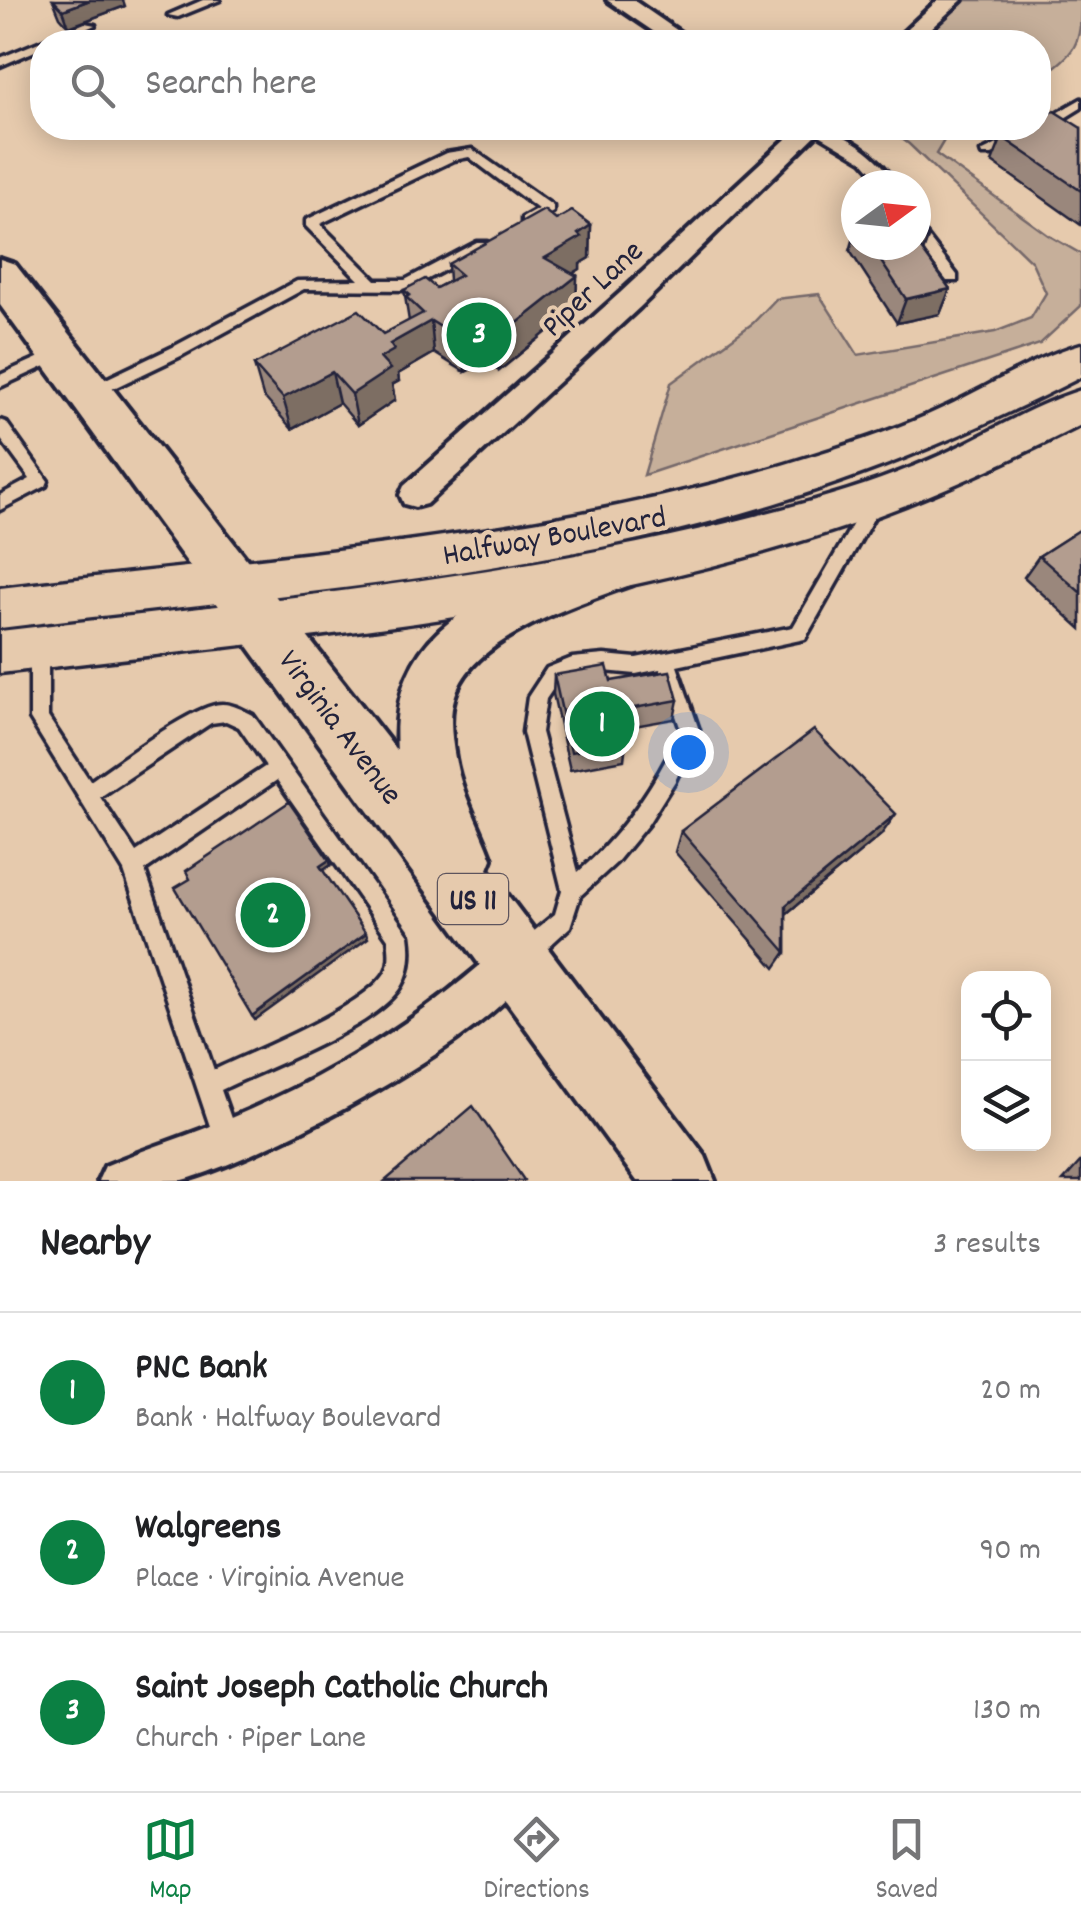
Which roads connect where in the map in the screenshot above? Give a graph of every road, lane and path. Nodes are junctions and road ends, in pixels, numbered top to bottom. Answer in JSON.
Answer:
{"nodes":[{"id":1,"x":214,"y":0,"type":"edge"},
{"id":2,"x":618,"y":0,"type":"edge"},
{"id":3,"x":951,"y":0,"type":"edge"},
{"id":4,"x":174,"y":15,"type":"dead end"},
{"id":5,"x":88,"y":25,"type":"dead end"},
{"id":6,"x":77,"y":30,"type":"edge"},
{"id":7,"x":665,"y":30,"type":"edge"},
{"id":8,"x":917,"y":30,"type":"edge"},
{"id":9,"x":30,"y":50,"type":"edge"},
{"id":10,"x":0,"y":62,"type":"edge"},
{"id":11,"x":1081,"y":103,"type":"edge"},
{"id":12,"x":1055,"y":120,"type":"junction"},
{"id":13,"x":1051,"y":122,"type":"edge"},
{"id":14,"x":1068,"y":129,"type":"edge"},
{"id":15,"x":799,"y":140,"type":"edge"},
{"id":16,"x":835,"y":140,"type":"edge"},
{"id":17,"x":1012,"y":140,"type":"edge"},
{"id":18,"x":987,"y":152,"type":"dead end"},
{"id":19,"x":883,"y":170,"type":"edge"},
{"id":20,"x":513,"y":228,"type":"edge"},
{"id":21,"x":495,"y":238,"type":"edge"},
{"id":22,"x":931,"y":251,"type":"edge"},
{"id":23,"x":952,"y":278,"type":"dead end"},
{"id":24,"x":2,"y":279,"type":"edge"},
{"id":25,"x":372,"y":284,"type":"junction"},
{"id":26,"x":60,"y":353,"type":"junction"},
{"id":27,"x":1081,"y":358,"type":"edge"},
{"id":28,"x":0,"y":381,"type":"edge"},
{"id":29,"x":89,"y":393,"type":"junction"},
{"id":30,"x":1081,"y":406,"type":"edge"},
{"id":31,"x":0,"y":426,"type":"edge"},
{"id":32,"x":415,"y":495,"type":"dead end"},
{"id":33,"x":878,"y":496,"type":"junction"},
{"id":34,"x":0,"y":503,"type":"edge"},
{"id":35,"x":620,"y":567,"type":"junction"},
{"id":36,"x":245,"y":600,"type":"junction"},
{"id":37,"x":0,"y":608,"type":"edge"},
{"id":38,"x":20,"y":649,"type":"edge"},
{"id":39,"x":666,"y":660,"type":"junction"},
{"id":40,"x":280,"y":768,"type":"junction"},
{"id":41,"x":87,"y":794,"type":"junction"},
{"id":42,"x":133,"y":866,"type":"junction"},
{"id":43,"x":572,"y":890,"type":"junction"},
{"id":44,"x":480,"y":908,"type":"junction"},
{"id":45,"x":517,"y":960,"type":"junction"},
{"id":46,"x":208,"y":1084,"type":"junction"},
{"id":47,"x":227,"y":1142,"type":"junction"},
{"id":48,"x":120,"y":1181,"type":"edge"},
{"id":49,"x":680,"y":1181,"type":"edge"}],
"edges":[{"from":1,"to":4,"type":"lane"},
{"from":2,"to":7,"type":"street"},
{"from":3,"to":8,"type":"street"},
{"from":5,"to":6,"type":"lane"},
{"from":9,"to":10,"type":"lane"},
{"from":11,"to":12,"type":"lane"},
{"from":12,"to":13,"type":"lane"},
{"from":12,"to":14,"type":"lane"},
{"from":15,"to":32,"type":"street","name":"Piper Lane"},
{"from":16,"to":19,"type":"lane"},
{"from":17,"to":18,"type":"lane"},
{"from":20,"to":25,"type":"lane"},
{"from":21,"to":25,"type":"lane"},
{"from":22,"to":23,"type":"lane"},
{"from":24,"to":26,"type":"main road","name":"Virginia Avenue","number":"US 11"},
{"from":25,"to":29,"type":"lane"},
{"from":26,"to":28,"type":"lane"},
{"from":26,"to":29,"type":"main road","name":"Virginia Avenue","number":"US 11"},
{"from":27,"to":36,"type":"main road","name":"Halfway Boulevard"},
{"from":29,"to":36,"type":"main road","name":"Virginia Avenue","number":"US 11"},
{"from":30,"to":33,"type":"main road","name":"Halfway Boulevard"},
{"from":31,"to":34,"type":"lane"},
{"from":33,"to":35,"type":"main road","name":"Halfway Boulevard"},
{"from":33,"to":39,"type":"lane"},
{"from":35,"to":36,"type":"main road","name":"Halfway Boulevard"},
{"from":35,"to":44,"type":"main road"},
{"from":36,"to":37,"type":"main road","name":"Halfway Boulevard"},
{"from":36,"to":38,"type":"main road","name":"Halfway Boulevard"},
{"from":36,"to":44,"type":"main road","name":"Virginia Avenue","number":"US 11"},
{"from":38,"to":41,"type":"lane"},
{"from":39,"to":43,"type":"lane"},
{"from":39,"to":43,"type":"lane"},
{"from":40,"to":41,"type":"lane"},
{"from":40,"to":42,"type":"lane"},
{"from":40,"to":46,"type":"lane"},
{"from":41,"to":42,"type":"lane"},
{"from":42,"to":46,"type":"lane"},
{"from":43,"to":45,"type":"lane"},
{"from":44,"to":45,"type":"main road","name":"Virginia Avenue","number":"US 11"},
{"from":45,"to":47,"type":"street"},
{"from":45,"to":49,"type":"main road","name":"Virginia Avenue","number":"US 11"},
{"from":46,"to":47,"type":"lane"},
{"from":47,"to":48,"type":"street"}]}
